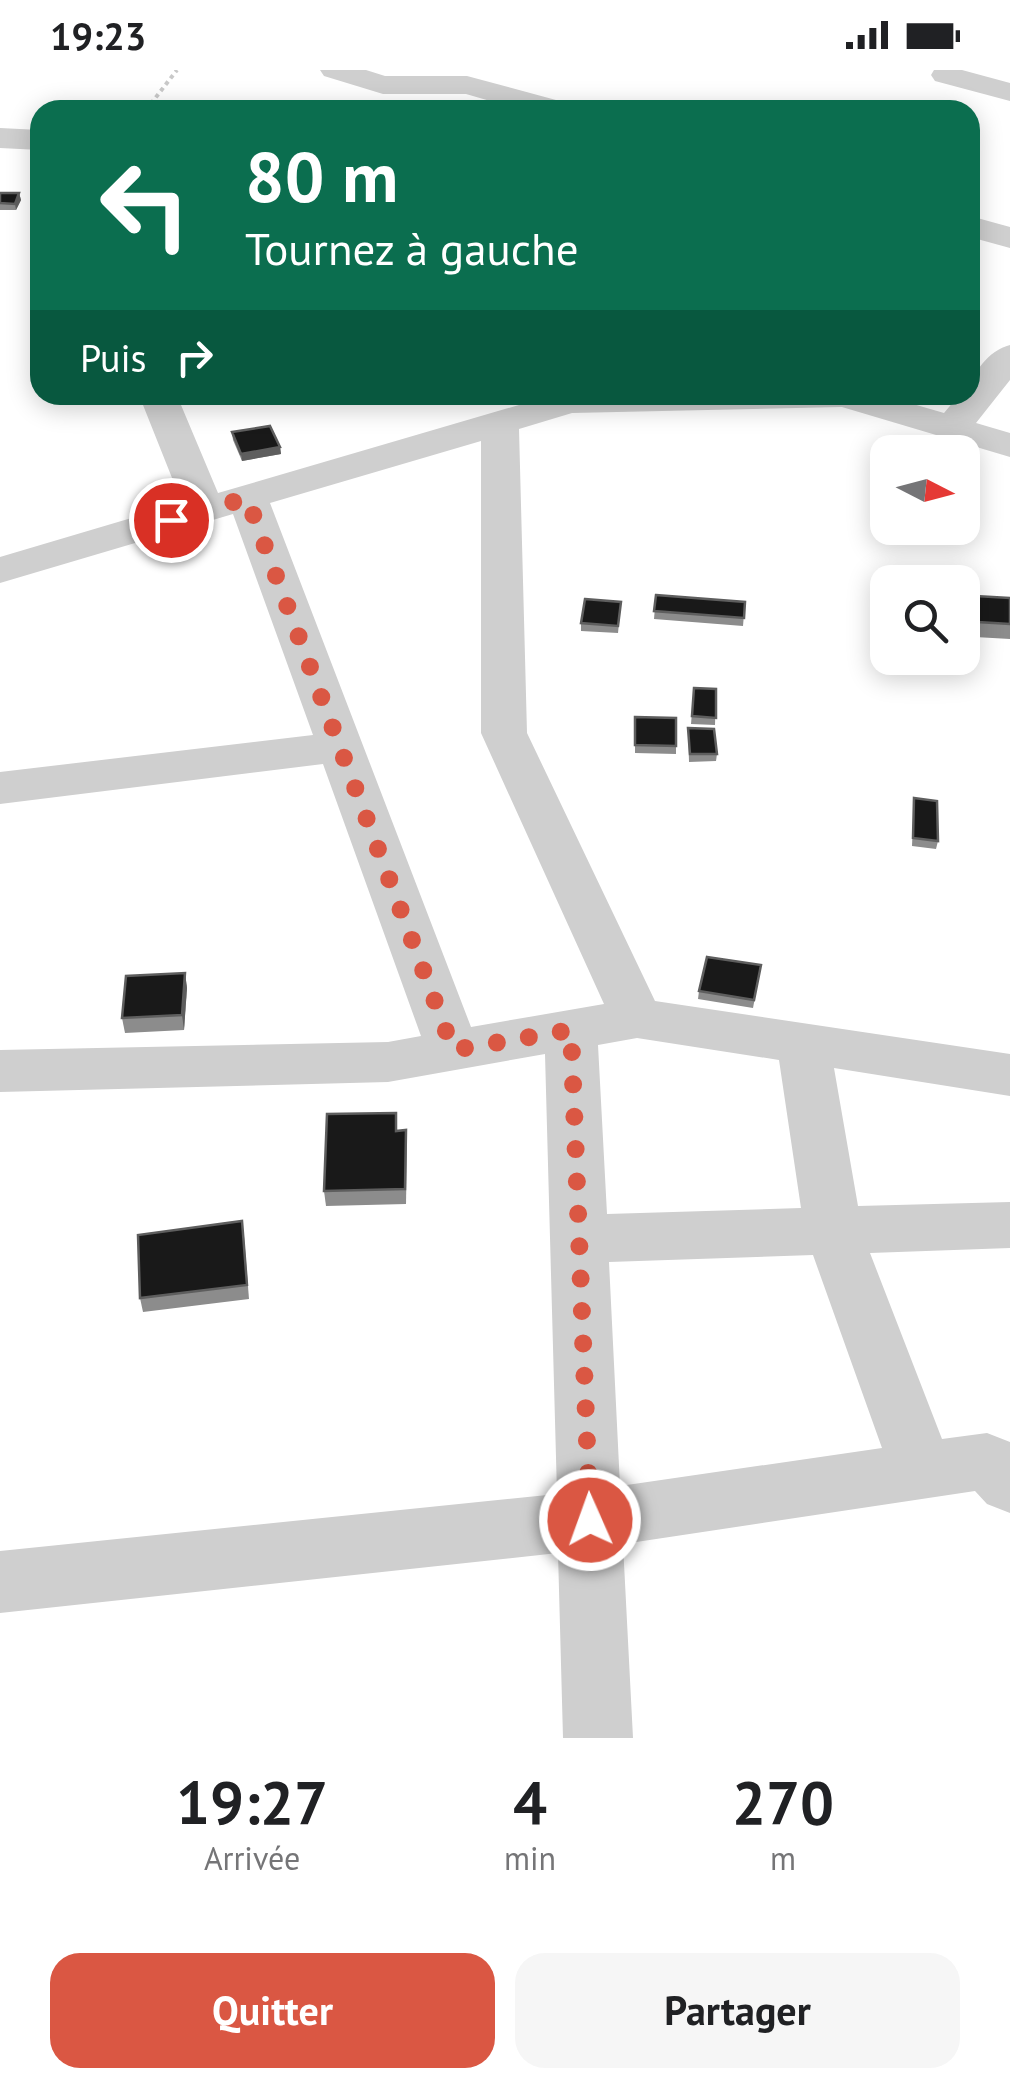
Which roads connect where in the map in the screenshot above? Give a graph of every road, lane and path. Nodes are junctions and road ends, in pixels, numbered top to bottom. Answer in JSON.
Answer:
{"nodes":[{"id":1,"x":177,"y":70,"type":"edge"},
{"id":2,"x":335,"y":70,"type":"edge"},
{"id":3,"x":952,"y":70,"type":"edge"},
{"id":4,"x":467,"y":85,"type":"junction"},
{"id":5,"x":1010,"y":92,"type":"edge"},
{"id":6,"x":154,"y":100,"type":"edge"},
{"id":7,"x":444,"y":100,"type":"edge"},
{"id":8,"x":520,"y":100,"type":"edge"},
{"id":9,"x":0,"y":138,"type":"edge"},
{"id":10,"x":30,"y":140,"type":"edge"},
{"id":11,"x":980,"y":229,"type":"edge"},
{"id":12,"x":1010,"y":238,"type":"edge"},
{"id":13,"x":1010,"y":356,"type":"edge"},
{"id":14,"x":980,"y":393,"type":"edge"},
{"id":15,"x":163,"y":405,"type":"edge"},
{"id":16,"x":560,"y":405,"type":"edge"},
{"id":17,"x":874,"y":405,"type":"edge"},
{"id":18,"x":971,"y":405,"type":"edge"},
{"id":19,"x":500,"y":423,"type":"junction"},
{"id":20,"x":952,"y":428,"type":"junction"},
{"id":21,"x":1010,"y":445,"type":"edge"},
{"id":22,"x":226,"y":504,"type":"junction"},
{"id":23,"x":0,"y":570,"type":"edge"},
{"id":24,"x":340,"y":747,"type":"junction"},
{"id":25,"x":0,"y":788,"type":"edge"},
{"id":26,"x":637,"y":1018,"type":"junction"},
{"id":27,"x":571,"y":1030,"type":"junction"},
{"id":28,"x":802,"y":1044,"type":"junction"},
{"id":29,"x":453,"y":1050,"type":"junction"},
{"id":30,"x":0,"y":1071,"type":"edge"},
{"id":31,"x":1010,"y":1075,"type":"edge"},
{"id":32,"x":1010,"y":1225,"type":"edge"},
{"id":33,"x":833,"y":1231,"type":"junction"},
{"id":34,"x":579,"y":1239,"type":"junction"},
{"id":35,"x":922,"y":1470,"type":"junction"},
{"id":36,"x":1010,"y":1484,"type":"edge"},
{"id":37,"x":590,"y":1520,"type":"junction"},
{"id":38,"x":0,"y":1582,"type":"edge"},
{"id":39,"x":598,"y":1738,"type":"edge"}],
"edges":[{"from":1,"to":6,"type":"path"},
{"from":2,"to":4,"type":"street"},
{"from":3,"to":5,"type":"street"},
{"from":4,"to":7,"type":"street"},
{"from":4,"to":8,"type":"street"},
{"from":9,"to":10,"type":"street"},
{"from":11,"to":12,"type":"street"},
{"from":13,"to":14,"type":"street"},
{"from":15,"to":22,"type":"street"},
{"from":16,"to":19,"type":"street"},
{"from":17,"to":20,"type":"street"},
{"from":18,"to":20,"type":"street"},
{"from":19,"to":22,"type":"street"},
{"from":19,"to":26,"type":"street"},
{"from":20,"to":21,"type":"street"},
{"from":22,"to":23,"type":"street"},
{"from":22,"to":24,"type":"street"},
{"from":24,"to":25,"type":"street"},
{"from":24,"to":29,"type":"street"},
{"from":26,"to":27,"type":"street"},
{"from":26,"to":28,"type":"street"},
{"from":27,"to":29,"type":"street"},
{"from":27,"to":34,"type":"street"},
{"from":28,"to":31,"type":"street"},
{"from":28,"to":33,"type":"street"},
{"from":29,"to":30,"type":"street"},
{"from":32,"to":33,"type":"street"},
{"from":33,"to":34,"type":"street"},
{"from":33,"to":35,"type":"street"},
{"from":34,"to":37,"type":"street"},
{"from":35,"to":36,"type":"street"},
{"from":35,"to":37,"type":"street"},
{"from":37,"to":38,"type":"street"},
{"from":37,"to":39,"type":"street"}]}
